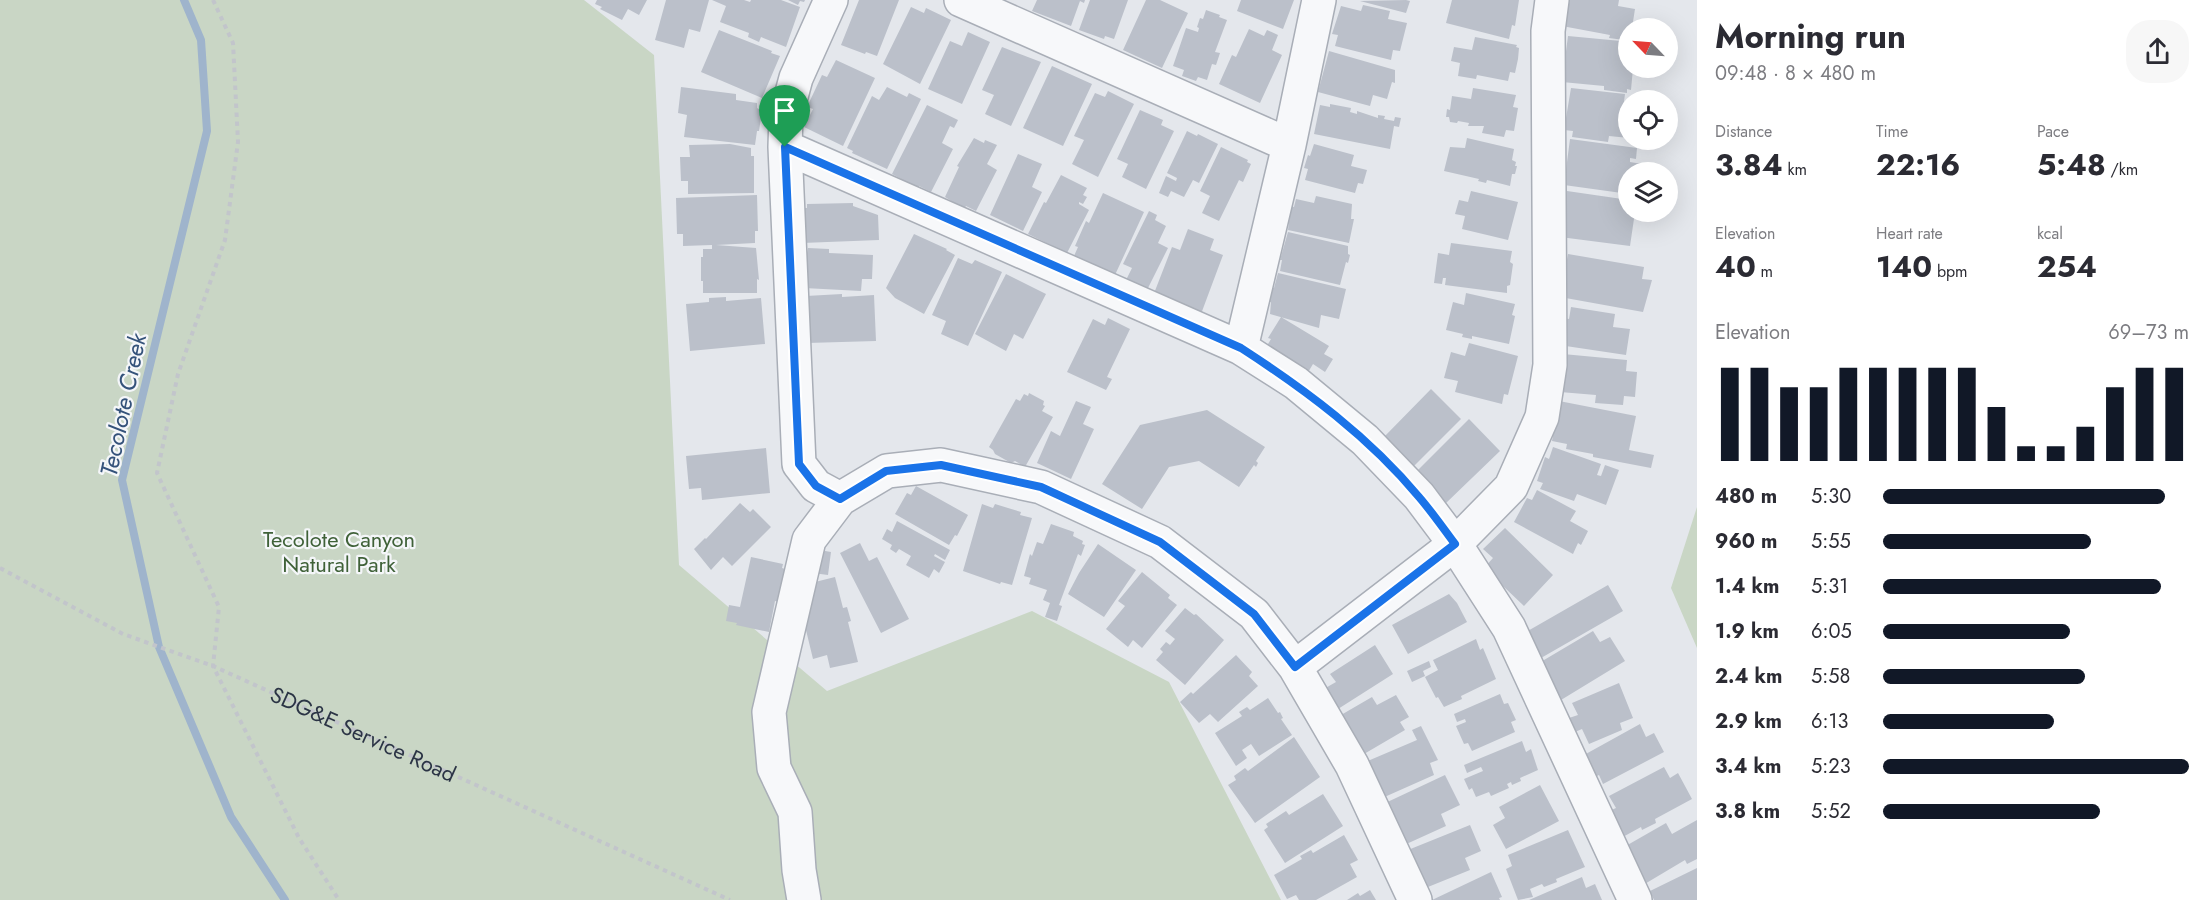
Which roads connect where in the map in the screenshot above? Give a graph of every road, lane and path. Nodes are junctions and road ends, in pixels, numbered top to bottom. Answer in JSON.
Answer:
{"nodes":[{"id":1,"x":213,"y":0,"type":"edge"},
{"id":2,"x":831,"y":0,"type":"edge"},
{"id":3,"x":961,"y":0,"type":"edge"},
{"id":4,"x":1319,"y":0,"type":"edge"},
{"id":5,"x":1552,"y":0,"type":"edge"},
{"id":6,"x":1290,"y":145,"type":"junction"},
{"id":7,"x":785,"y":147,"type":"junction"},
{"id":8,"x":1241,"y":348,"type":"junction"},
{"id":9,"x":840,"y":499,"type":"junction"},
{"id":10,"x":1455,"y":544,"type":"junction"},
{"id":11,"x":0,"y":568,"type":"edge"},
{"id":12,"x":213,"y":666,"type":"junction"},
{"id":13,"x":1295,"y":667,"type":"junction"},
{"id":14,"x":339,"y":900,"type":"edge"},
{"id":15,"x":730,"y":900,"type":"edge"},
{"id":16,"x":804,"y":900,"type":"edge"},
{"id":17,"x":1415,"y":900,"type":"edge"},
{"id":18,"x":1635,"y":900,"type":"edge"}],
"edges":[{"from":1,"to":12,"type":"path"},
{"from":2,"to":7,"type":"street"},
{"from":3,"to":6,"type":"street"},
{"from":4,"to":6,"type":"street"},
{"from":5,"to":10,"type":"street"},
{"from":6,"to":8,"type":"street"},
{"from":7,"to":8,"type":"street"},
{"from":7,"to":9,"type":"street"},
{"from":8,"to":10,"type":"street"},
{"from":9,"to":13,"type":"street"},
{"from":9,"to":16,"type":"street"},
{"from":10,"to":13,"type":"street"},
{"from":10,"to":18,"type":"street"},
{"from":11,"to":12,"type":"path","name":"SDG&E Service Road"},
{"from":12,"to":14,"type":"path"},
{"from":12,"to":15,"type":"path","name":"SDG&E Service Road"},
{"from":13,"to":17,"type":"street"}]}
